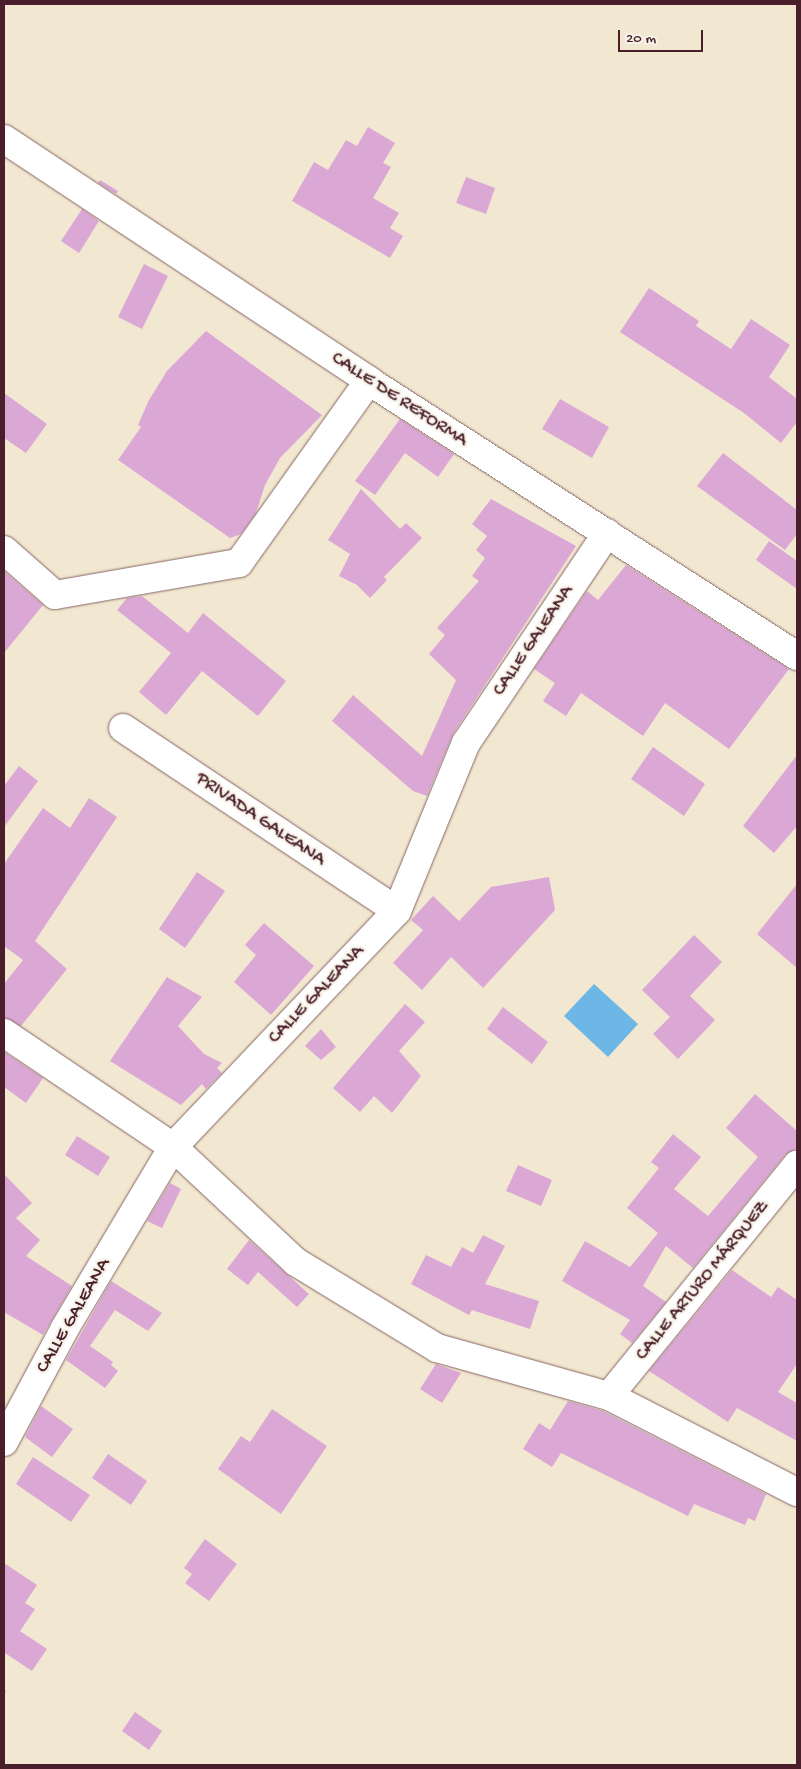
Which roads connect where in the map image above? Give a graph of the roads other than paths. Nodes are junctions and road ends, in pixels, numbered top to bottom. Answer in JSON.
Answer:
{"nodes":[{"id":1,"x":4,"y":139,"type":"edge"},
{"id":2,"x":369,"y":381,"type":"junction"},
{"id":3,"x":606,"y":533,"type":"junction"},
{"id":4,"x":4,"y":550,"type":"edge"},
{"id":5,"x":797,"y":656,"type":"edge"},
{"id":6,"x":123,"y":728,"type":"dead end"},
{"id":7,"x":397,"y":911,"type":"junction"},
{"id":8,"x":4,"y":1033,"type":"edge"},
{"id":9,"x":173,"y":1147,"type":"junction"},
{"id":10,"x":797,"y":1165,"type":"edge"},
{"id":11,"x":609,"y":1396,"type":"junction"},
{"id":12,"x":4,"y":1442,"type":"edge"},
{"id":13,"x":797,"y":1492,"type":"edge"}],
"edges":[{"from":1,"to":2,"type":"street","name":"CALLE DE REFORMA"},
{"from":2,"to":3,"type":"street","name":"CALLE DE REFORMA"},
{"from":2,"to":4,"type":"street"},
{"from":3,"to":5,"type":"street","name":"CALLE DE REFORMA"},
{"from":3,"to":7,"type":"street","name":"CALLE GALEANA"},
{"from":6,"to":7,"type":"street","name":"PRIVADA GALEANA"},
{"from":7,"to":9,"type":"street","name":"CALLE GALEANA"},
{"from":8,"to":9,"type":"street"},
{"from":9,"to":11,"type":"street"},
{"from":9,"to":12,"type":"street","name":"CALLE GALEANA"},
{"from":10,"to":11,"type":"street","name":"CALLE ARTURO MÁRQUEZ"},
{"from":11,"to":13,"type":"street"}]}
